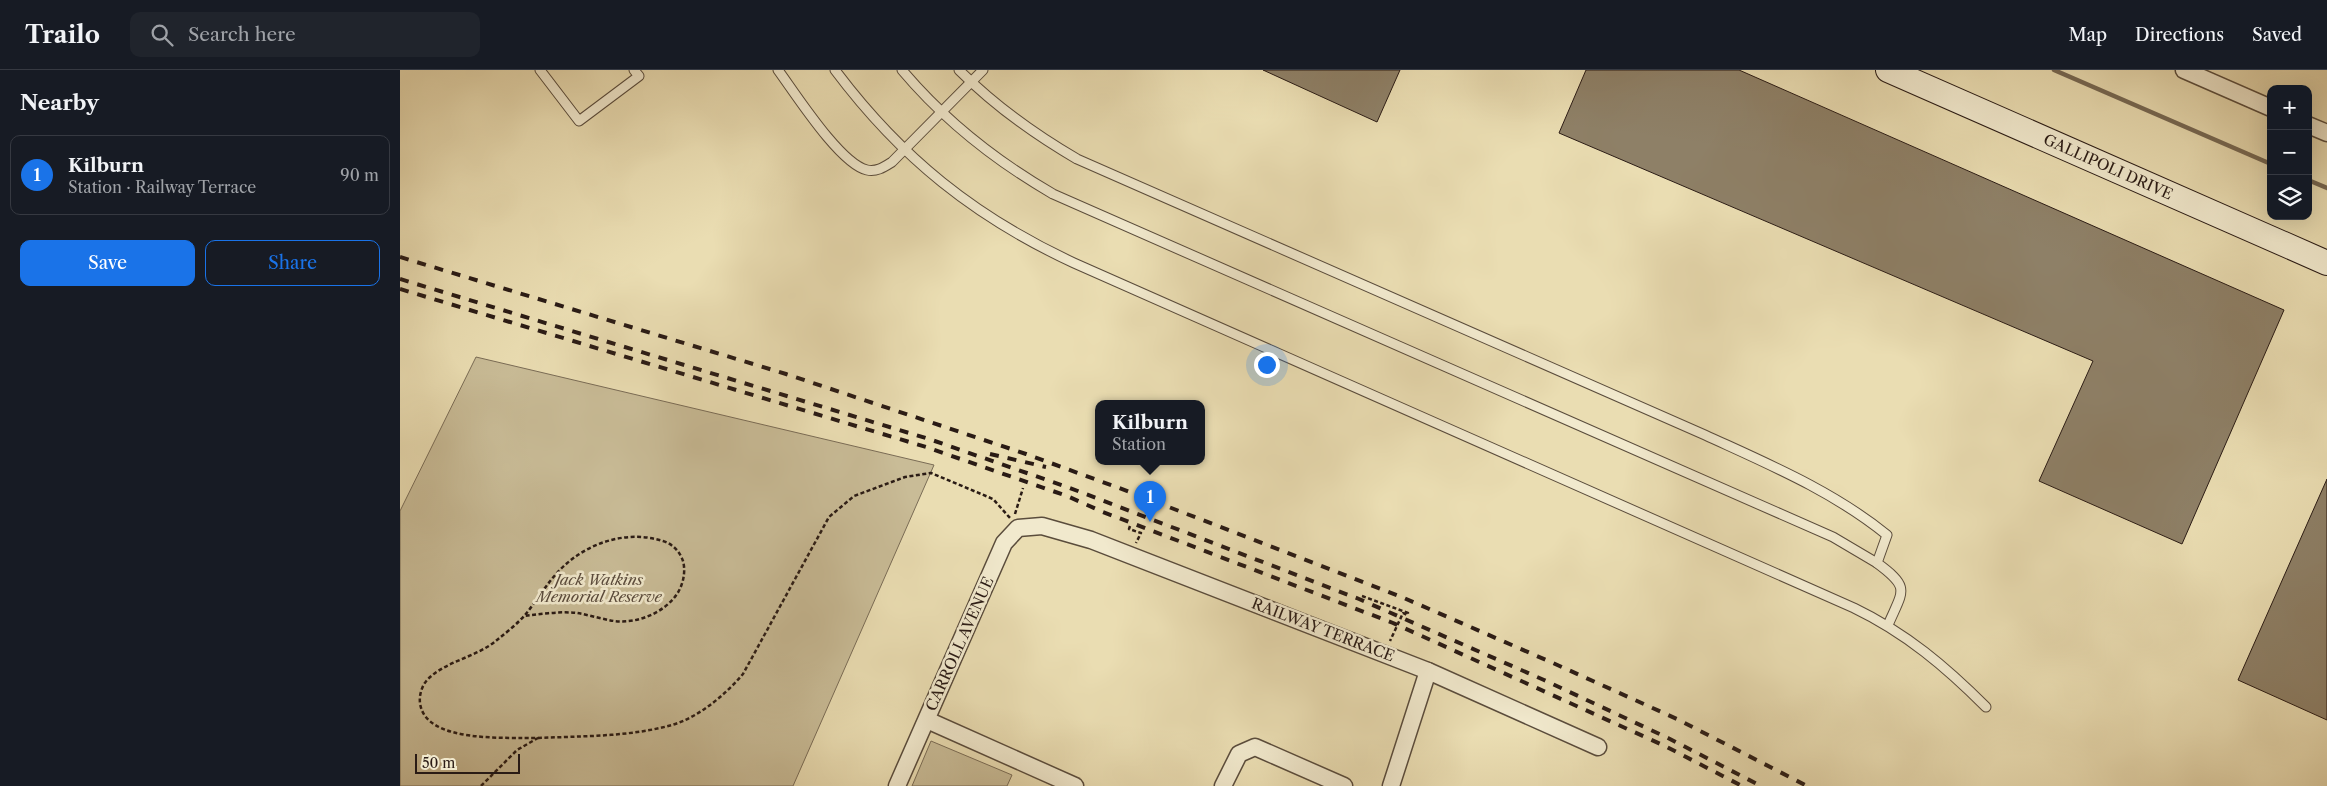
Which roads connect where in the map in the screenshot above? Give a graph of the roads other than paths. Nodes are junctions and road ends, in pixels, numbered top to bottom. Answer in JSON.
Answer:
{"nodes":[{"id":1,"x":540,"y":70,"type":"edge"},
{"id":2,"x":634,"y":70,"type":"edge"},
{"id":3,"x":778,"y":70,"type":"edge"},
{"id":4,"x":835,"y":70,"type":"edge"},
{"id":5,"x":902,"y":70,"type":"edge"},
{"id":6,"x":960,"y":70,"type":"edge"},
{"id":7,"x":983,"y":70,"type":"edge"},
{"id":8,"x":1888,"y":70,"type":"edge"},
{"id":9,"x":2184,"y":70,"type":"edge"},
{"id":10,"x":971,"y":82,"type":"junction"},
{"id":11,"x":2267,"y":106,"type":"edge"},
{"id":12,"x":942,"y":112,"type":"junction"},
{"id":13,"x":2312,"y":127,"type":"edge"},
{"id":14,"x":2327,"y":133,"type":"edge"},
{"id":15,"x":904,"y":151,"type":"junction"},
{"id":16,"x":2327,"y":263,"type":"edge"},
{"id":17,"x":1018,"y":528,"type":"joint"},
{"id":18,"x":1878,"y":563,"type":"junction"},
{"id":19,"x":1888,"y":625,"type":"junction"},
{"id":20,"x":1428,"y":671,"type":"junction"},
{"id":21,"x":1986,"y":707,"type":"dead end"},
{"id":22,"x":927,"y":720,"type":"junction"},
{"id":23,"x":1598,"y":746,"type":"dead end"},
{"id":24,"x":897,"y":786,"type":"edge"},
{"id":25,"x":1075,"y":786,"type":"edge"},
{"id":26,"x":1223,"y":786,"type":"edge"},
{"id":27,"x":1344,"y":786,"type":"edge"},
{"id":28,"x":1391,"y":786,"type":"edge"}],
"edges":[{"from":1,"to":2,"type":"lane"},
{"from":3,"to":15,"type":"lane"},
{"from":4,"to":15,"type":"lane"},
{"from":5,"to":12,"type":"lane"},
{"from":6,"to":10,"type":"lane"},
{"from":7,"to":10,"type":"lane"},
{"from":8,"to":16,"type":"street","name":"GALLIPOLI DRIVE"},
{"from":9,"to":11,"type":"street"},
{"from":10,"to":12,"type":"lane"},
{"from":10,"to":18,"type":"lane"},
{"from":12,"to":15,"type":"lane"},
{"from":12,"to":18,"type":"lane"},
{"from":13,"to":14,"type":"street"},
{"from":15,"to":19,"type":"lane"},
{"from":17,"to":20,"type":"street","name":"RAILWAY TERRACE"},
{"from":17,"to":22,"type":"street","name":"CARROLL AVENUE"},
{"from":18,"to":19,"type":"lane"},
{"from":19,"to":21,"type":"lane"},
{"from":20,"to":23,"type":"street","name":"RAILWAY TERRACE"},
{"from":20,"to":28,"type":"street"},
{"from":22,"to":24,"type":"street","name":"CARROLL AVENUE"},
{"from":22,"to":25,"type":"street"},
{"from":26,"to":27,"type":"street"}]}
